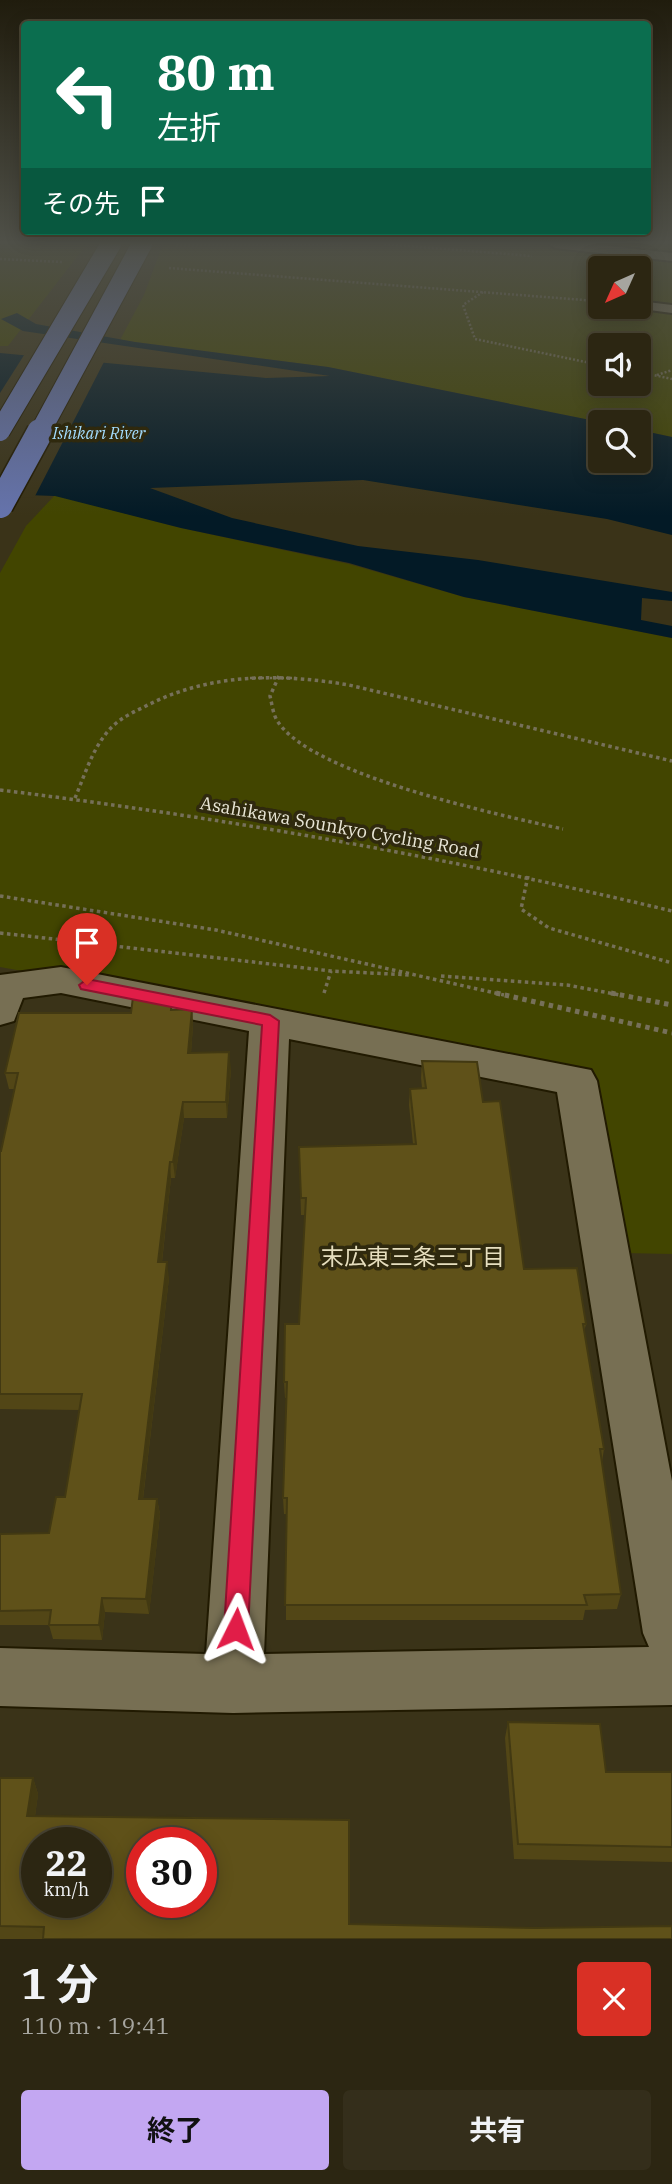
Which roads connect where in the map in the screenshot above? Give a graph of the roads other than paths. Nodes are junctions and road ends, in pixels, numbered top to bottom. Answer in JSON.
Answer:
{"nodes":[{"id":1,"x":57,"y":334,"type":"edge"},
{"id":2,"x":93,"y":334,"type":"edge"},
{"id":3,"x":0,"y":431,"type":"edge"},
{"id":4,"x":0,"y":505,"type":"edge"},
{"id":5,"x":0,"y":1011,"type":"edge"},
{"id":6,"x":270,"y":1021,"type":"junction"},
{"id":7,"x":672,"y":1633,"type":"edge"},
{"id":8,"x":672,"y":1676,"type":"edge"},
{"id":9,"x":0,"y":1678,"type":"edge"},
{"id":10,"x":233,"y":1684,"type":"junction"}],
"edges":[{"from":1,"to":3,"type":"main road","bridge":true},
{"from":2,"to":4,"type":"main road","bridge":true},
{"from":5,"to":6,"type":"street"},
{"from":6,"to":7,"type":"street"},
{"from":6,"to":10,"type":"street"},
{"from":8,"to":10,"type":"street"},
{"from":9,"to":10,"type":"street"}]}
